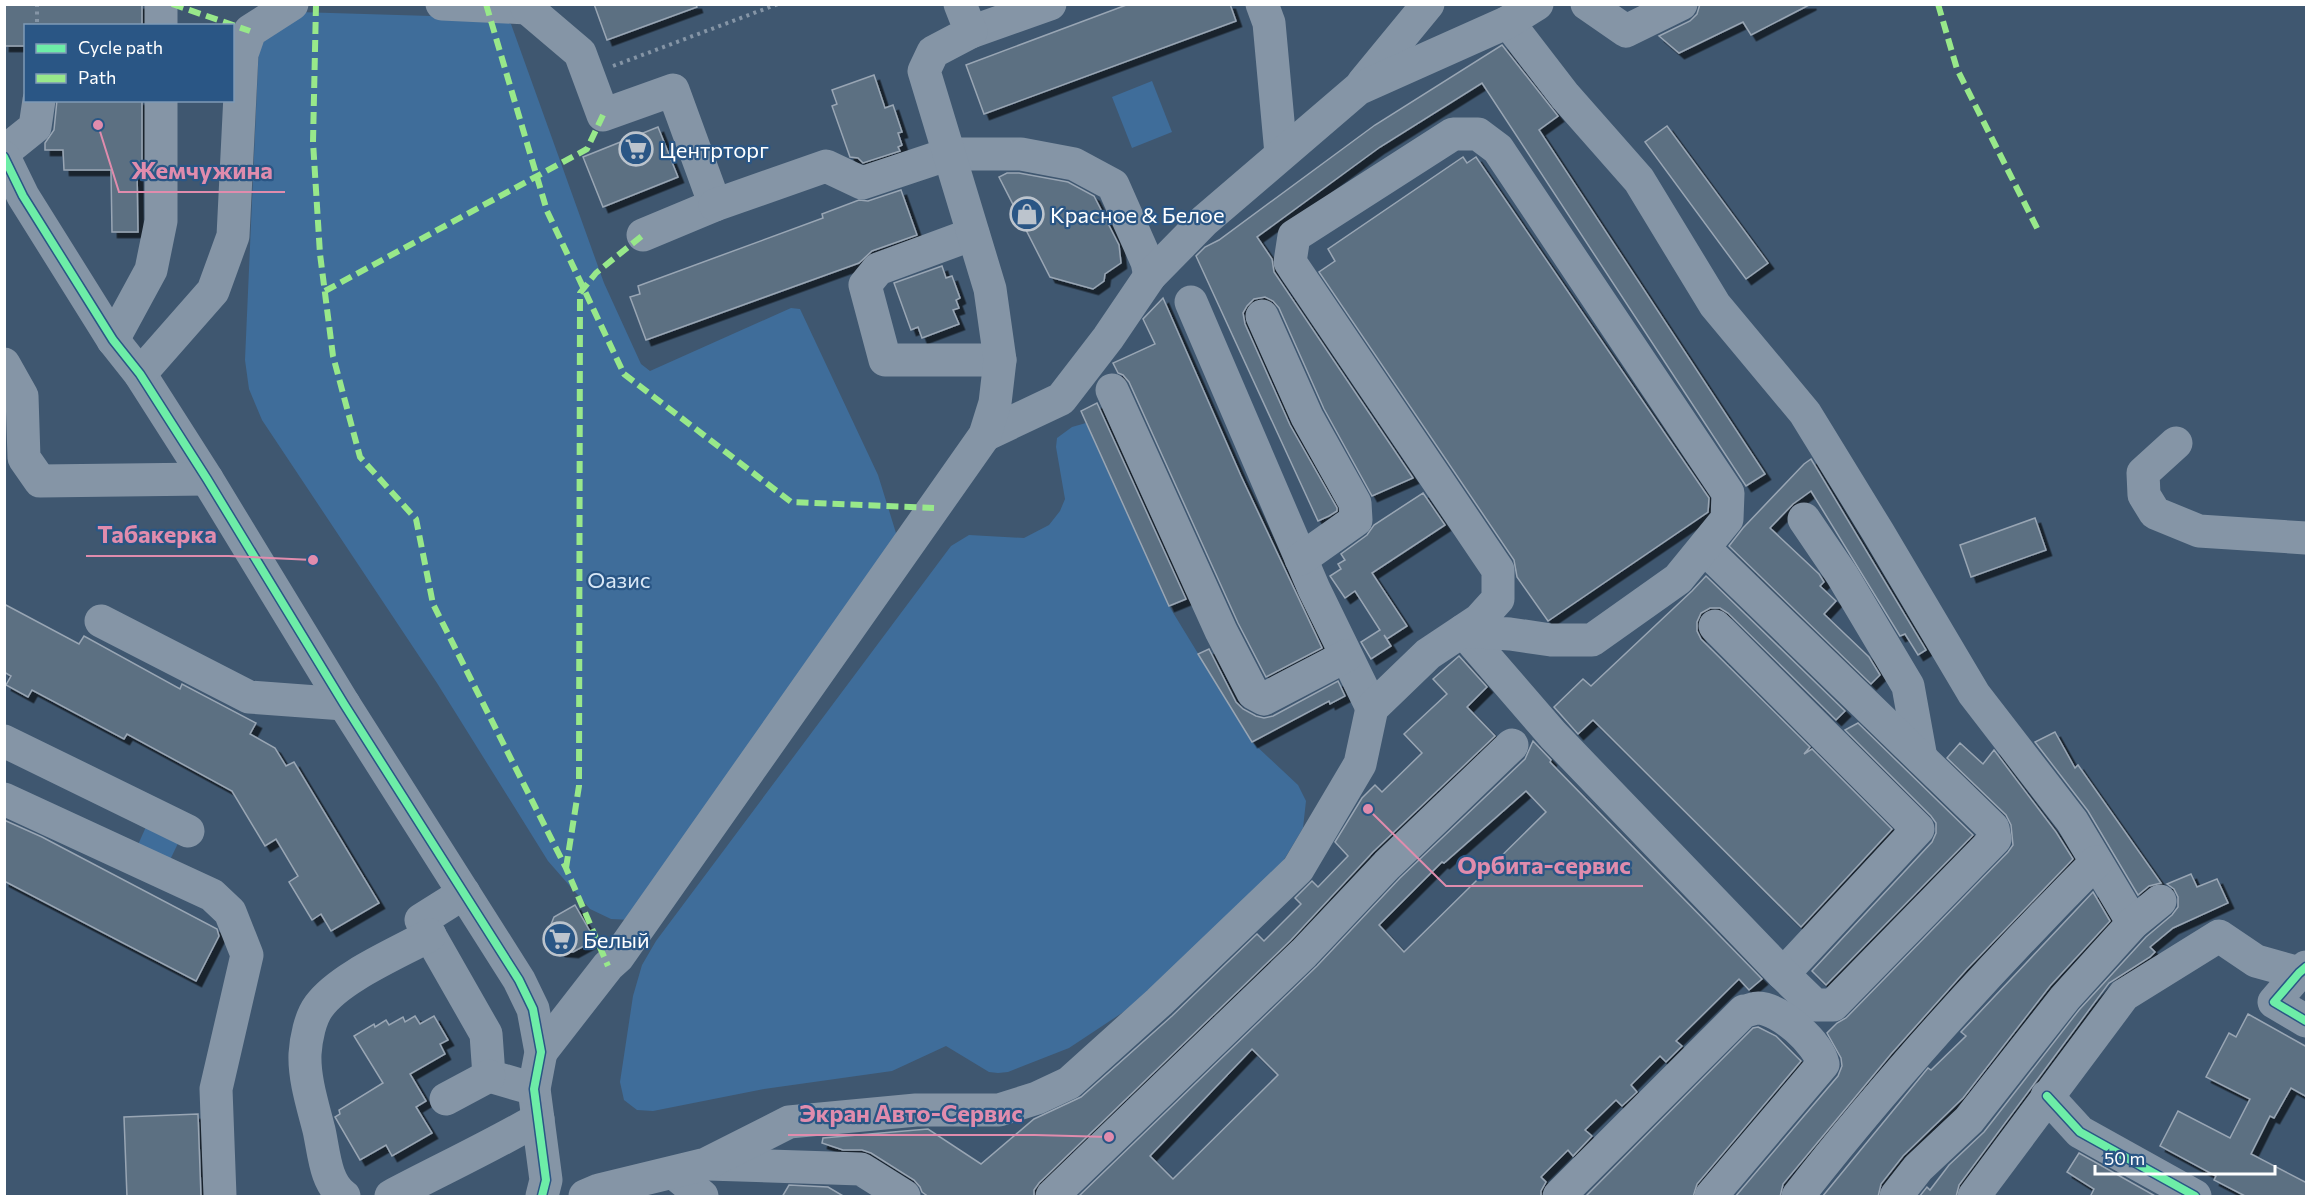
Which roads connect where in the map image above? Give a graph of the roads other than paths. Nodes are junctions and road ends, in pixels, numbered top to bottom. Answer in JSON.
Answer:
{"nodes":[{"id":1,"x":161,"y":4,"type":"edge"},
{"id":2,"x":292,"y":4,"type":"edge"},
{"id":3,"x":442,"y":4,"type":"edge"},
{"id":4,"x":1050,"y":4,"type":"edge"},
{"id":5,"x":1262,"y":4,"type":"edge"},
{"id":6,"x":1428,"y":4,"type":"edge"},
{"id":7,"x":1537,"y":4,"type":"edge"},
{"id":8,"x":1587,"y":4,"type":"edge"},
{"id":9,"x":1681,"y":4,"type":"edge"},
{"id":10,"x":529,"y":6,"type":"edge"},
{"id":11,"x":965,"y":18,"type":"edge"},
{"id":12,"x":1508,"y":22,"type":"junction"},
{"id":13,"x":161,"y":24,"type":"edge"},
{"id":14,"x":1358,"y":89,"type":"junction"},
{"id":15,"x":39,"y":102,"type":"edge"},
{"id":16,"x":161,"y":102,"type":"edge"},
{"id":17,"x":4,"y":152,"type":"edge"},
{"id":18,"x":949,"y":154,"type":"junction"},
{"id":19,"x":1281,"y":154,"type":"junction"},
{"id":20,"x":4,"y":157,"type":"edge"},
{"id":21,"x":715,"y":206,"type":"junction"},
{"id":22,"x":973,"y":234,"type":"junction"},
{"id":23,"x":643,"y":235,"type":"dead end"},
{"id":24,"x":1150,"y":276,"type":"junction"},
{"id":25,"x":1191,"y":302,"type":"dead end"},
{"id":26,"x":1262,"y":316,"type":"dead end"},
{"id":27,"x":113,"y":340,"type":"junction"},
{"id":28,"x":1000,"y":360,"type":"junction"},
{"id":29,"x":4,"y":364,"type":"edge"},
{"id":30,"x":140,"y":374,"type":"junction"},
{"id":31,"x":1112,"y":390,"type":"dead end"},
{"id":32,"x":985,"y":435,"type":"junction"},
{"id":33,"x":2176,"y":442,"type":"dead end"},
{"id":34,"x":207,"y":479,"type":"junction"},
{"id":35,"x":1804,"y":519,"type":"dead end"},
{"id":36,"x":2307,"y":538,"type":"edge"},
{"id":37,"x":1704,"y":548,"type":"junction"},
{"id":38,"x":1301,"y":560,"type":"junction"},
{"id":39,"x":101,"y":621,"type":"dead end"},
{"id":40,"x":1714,"y":626,"type":"dead end"},
{"id":41,"x":1463,"y":631,"type":"junction"},
{"id":42,"x":1346,"y":656,"type":"junction"},
{"id":43,"x":344,"y":704,"type":"junction"},
{"id":44,"x":1372,"y":708,"type":"junction"},
{"id":45,"x":4,"y":741,"type":"edge"},
{"id":46,"x":1512,"y":745,"type":"dead end"},
{"id":47,"x":1921,"y":758,"type":"junction"},
{"id":48,"x":4,"y":799,"type":"edge"},
{"id":49,"x":188,"y":831,"type":"dead end"},
{"id":50,"x":2096,"y":862,"type":"junction"},
{"id":51,"x":464,"y":893,"type":"junction"},
{"id":52,"x":2160,"y":901,"type":"dead end"},
{"id":53,"x":2133,"y":923,"type":"junction"},
{"id":54,"x":430,"y":935,"type":"junction"},
{"id":55,"x":2303,"y":970,"type":"edge"},
{"id":56,"x":1784,"y":974,"type":"junction"},
{"id":57,"x":2307,"y":1021,"type":"edge"},
{"id":58,"x":541,"y":1052,"type":"junction"},
{"id":59,"x":489,"y":1076,"type":"junction"},
{"id":60,"x":2047,"y":1096,"type":"junction"},
{"id":61,"x":446,"y":1099,"type":"dead end"},
{"id":62,"x":536,"y":1104,"type":"junction"},
{"id":63,"x":706,"y":1164,"type":"junction"},
{"id":64,"x":674,"y":1173,"type":"junction"},
{"id":65,"x":220,"y":1197,"type":"edge"},
{"id":66,"x":344,"y":1197,"type":"edge"},
{"id":67,"x":391,"y":1197,"type":"edge"},
{"id":68,"x":542,"y":1197,"type":"edge"},
{"id":69,"x":585,"y":1197,"type":"edge"},
{"id":70,"x":702,"y":1197,"type":"edge"},
{"id":71,"x":904,"y":1197,"type":"edge"},
{"id":72,"x":1052,"y":1197,"type":"edge"},
{"id":73,"x":1559,"y":1197,"type":"edge"},
{"id":74,"x":1711,"y":1197,"type":"edge"},
{"id":75,"x":1798,"y":1197,"type":"edge"},
{"id":76,"x":1896,"y":1197,"type":"edge"},
{"id":77,"x":1974,"y":1197,"type":"edge"},
{"id":78,"x":2195,"y":1197,"type":"edge"}],
"edges":[{"from":1,"to":13,"type":"street"},
{"from":2,"to":30,"type":"street"},
{"from":3,"to":10,"type":"street"},
{"from":4,"to":11,"type":"street"},
{"from":5,"to":19,"type":"street"},
{"from":6,"to":14,"type":"street"},
{"from":7,"to":12,"type":"street"},
{"from":8,"to":9,"type":"street"},
{"from":10,"to":21,"type":"street"},
{"from":11,"to":18,"type":"street"},
{"from":12,"to":14,"type":"street"},
{"from":12,"to":50,"type":"street"},
{"from":14,"to":19,"type":"street"},
{"from":15,"to":17,"type":"street"},
{"from":16,"to":27,"type":"street"},
{"from":18,"to":21,"type":"street"},
{"from":18,"to":22,"type":"street"},
{"from":18,"to":24,"type":"street"},
{"from":19,"to":24,"type":"street"},
{"from":20,"to":27,"type":"street"},
{"from":21,"to":23,"type":"street"},
{"from":22,"to":28,"type":"street"},
{"from":22,"to":28,"type":"street"},
{"from":24,"to":32,"type":"street"},
{"from":25,"to":38,"type":"street"},
{"from":26,"to":38,"type":"street"},
{"from":27,"to":30,"type":"street"},
{"from":28,"to":32,"type":"street"},
{"from":29,"to":34,"type":"street"},
{"from":30,"to":34,"type":"street"},
{"from":31,"to":42,"type":"street"},
{"from":32,"to":58,"type":"street"},
{"from":33,"to":36,"type":"street"},
{"from":34,"to":43,"type":"street"},
{"from":35,"to":47,"type":"street"},
{"from":37,"to":41,"type":"street"},
{"from":37,"to":41,"type":"street"},
{"from":37,"to":47,"type":"street"},
{"from":38,"to":42,"type":"street"},
{"from":39,"to":43,"type":"street"},
{"from":40,"to":56,"type":"street"},
{"from":41,"to":44,"type":"street"},
{"from":41,"to":56,"type":"street"},
{"from":42,"to":44,"type":"street"},
{"from":43,"to":51,"type":"street"},
{"from":44,"to":63,"type":"street"},
{"from":45,"to":49,"type":"street"},
{"from":46,"to":72,"type":"street"},
{"from":47,"to":56,"type":"street"},
{"from":48,"to":65,"type":"street"},
{"from":50,"to":53,"type":"street"},
{"from":50,"to":75,"type":"street"},
{"from":51,"to":54,"type":"street"},
{"from":51,"to":58,"type":"street"},
{"from":52,"to":53,"type":"street"},
{"from":53,"to":76,"type":"street"},
{"from":54,"to":59,"type":"street"},
{"from":54,"to":66,"type":"street"},
{"from":55,"to":57,"type":"street"},
{"from":55,"to":60,"type":"street"},
{"from":58,"to":62,"type":"street"},
{"from":59,"to":61,"type":"street"},
{"from":59,"to":62,"type":"street"},
{"from":60,"to":77,"type":"street"},
{"from":60,"to":78,"type":"street"},
{"from":62,"to":67,"type":"street"},
{"from":62,"to":68,"type":"street"},
{"from":63,"to":64,"type":"street"},
{"from":63,"to":71,"type":"street"},
{"from":64,"to":69,"type":"street"},
{"from":64,"to":70,"type":"street"},
{"from":73,"to":74,"type":"street"}]}
